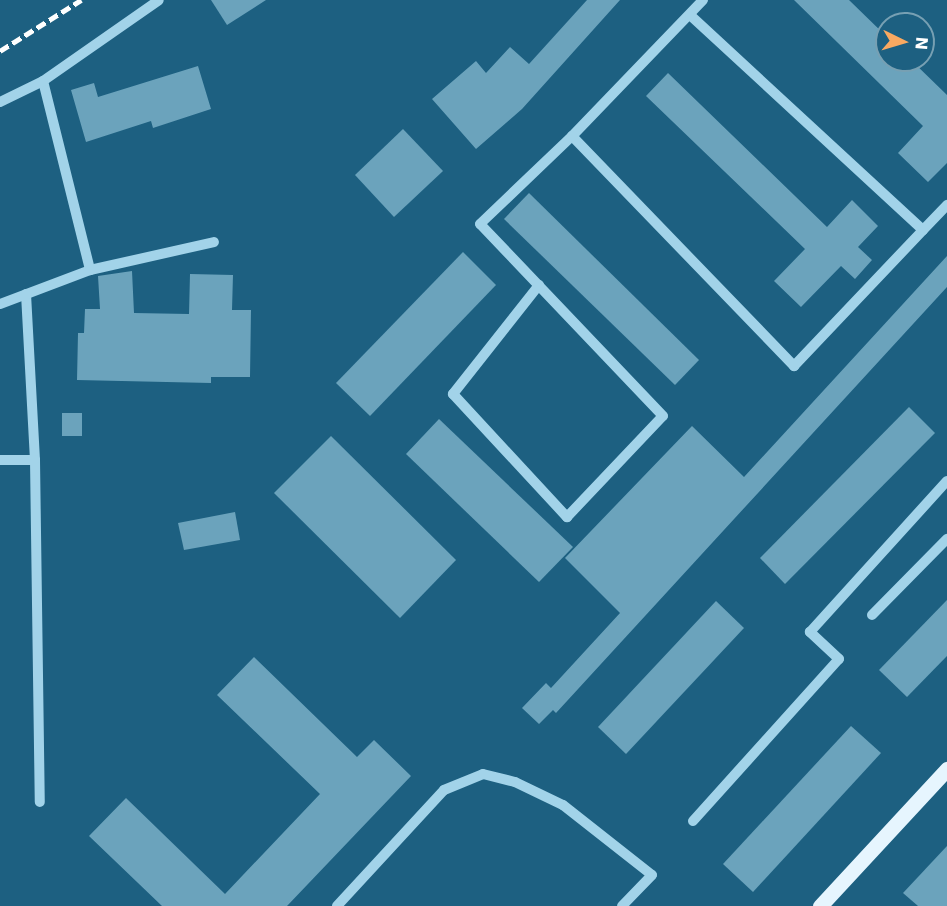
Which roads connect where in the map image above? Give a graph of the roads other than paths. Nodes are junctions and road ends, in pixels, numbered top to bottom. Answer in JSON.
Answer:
{"nodes":[{"id":1,"x":159,"y":0,"type":"edge"},
{"id":2,"x":703,"y":0,"type":"edge"},
{"id":3,"x":690,"y":15,"type":"junction"},
{"id":4,"x":43,"y":81,"type":"junction"},
{"id":5,"x":0,"y":102,"type":"edge"},
{"id":6,"x":572,"y":136,"type":"junction"},
{"id":7,"x":947,"y":205,"type":"edge"},
{"id":8,"x":922,"y":230,"type":"junction"},
{"id":9,"x":214,"y":242,"type":"dead end"},
{"id":10,"x":90,"y":270,"type":"junction"},
{"id":11,"x":539,"y":285,"type":"junction"},
{"id":12,"x":26,"y":294,"type":"junction"},
{"id":13,"x":0,"y":304,"type":"edge"},
{"id":14,"x":0,"y":460,"type":"edge"},
{"id":15,"x":35,"y":460,"type":"junction"},
{"id":16,"x":947,"y":481,"type":"edge"},
{"id":17,"x":947,"y":539,"type":"edge"},
{"id":18,"x":872,"y":615,"type":"dead end"},
{"id":19,"x":947,"y":769,"type":"edge"},
{"id":20,"x":40,"y":802,"type":"dead end"},
{"id":21,"x":693,"y":821,"type":"dead end"},
{"id":22,"x":337,"y":906,"type":"edge"},
{"id":23,"x":622,"y":906,"type":"edge"},
{"id":24,"x":820,"y":906,"type":"edge"}],
"edges":[{"from":1,"to":4,"type":"lane"},
{"from":2,"to":3,"type":"lane"},
{"from":3,"to":6,"type":"lane"},
{"from":3,"to":8,"type":"lane"},
{"from":4,"to":5,"type":"lane"},
{"from":4,"to":10,"type":"lane"},
{"from":6,"to":8,"type":"lane"},
{"from":6,"to":11,"type":"lane"},
{"from":7,"to":8,"type":"lane"},
{"from":9,"to":10,"type":"lane"},
{"from":10,"to":12,"type":"lane"},
{"from":11,"to":11,"type":"lane"},
{"from":12,"to":13,"type":"lane"},
{"from":12,"to":15,"type":"lane"},
{"from":14,"to":15,"type":"lane"},
{"from":15,"to":20,"type":"lane"},
{"from":16,"to":21,"type":"lane"},
{"from":17,"to":18,"type":"lane"},
{"from":19,"to":24,"type":"main road"},
{"from":22,"to":23,"type":"lane"}]}
